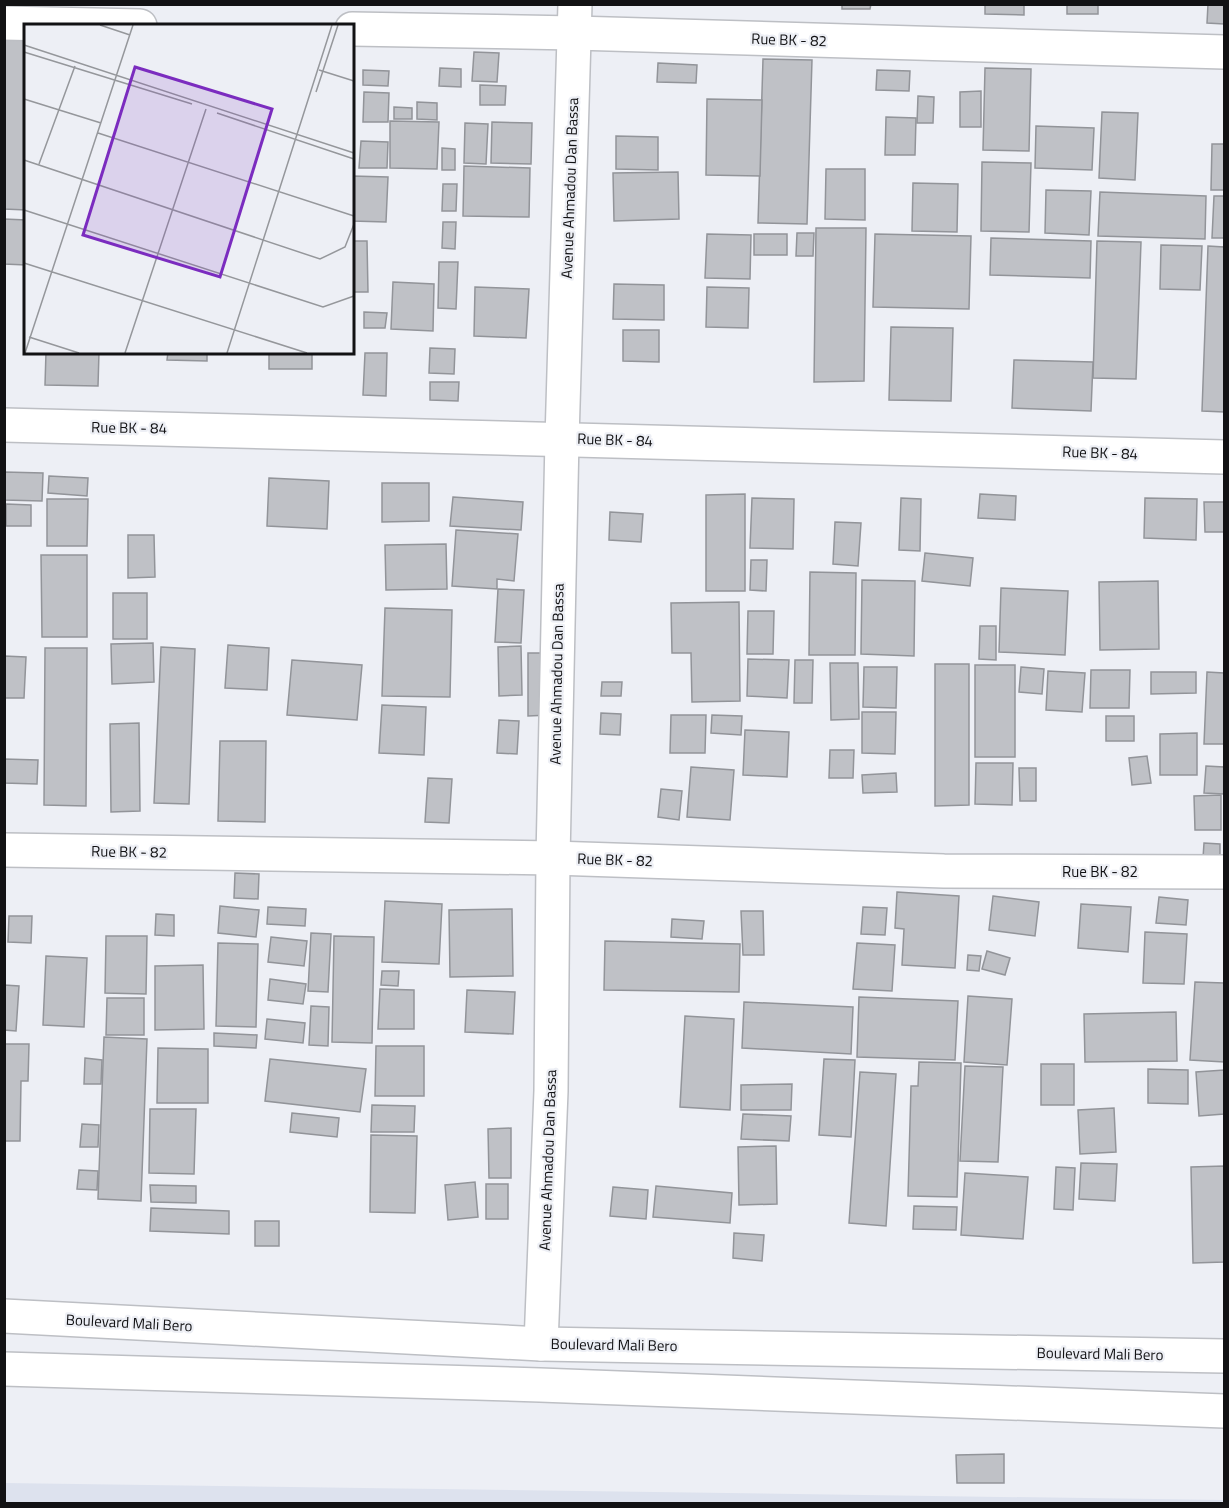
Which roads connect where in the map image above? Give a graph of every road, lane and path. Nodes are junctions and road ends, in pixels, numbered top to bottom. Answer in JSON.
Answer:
{"nodes":[{"id":1,"x":575,"y":19,"type":"edge"},
{"id":2,"x":4,"y":23,"type":"edge"},
{"id":3,"x":49,"y":24,"type":"edge"},
{"id":4,"x":354,"y":29,"type":"edge"},
{"id":5,"x":1224,"y":52,"type":"edge"},
{"id":6,"x":4,"y":425,"type":"edge"},
{"id":7,"x":562,"y":439,"type":"junction"},
{"id":8,"x":1224,"y":457,"type":"edge"},
{"id":9,"x":4,"y":850,"type":"edge"},
{"id":10,"x":553,"y":858,"type":"junction"},
{"id":11,"x":1224,"y":872,"type":"edge"},
{"id":12,"x":4,"y":1316,"type":"edge"},
{"id":13,"x":540,"y":1344,"type":"junction"},
{"id":14,"x":1224,"y":1356,"type":"edge"},
{"id":15,"x":4,"y":1369,"type":"edge"},
{"id":16,"x":1224,"y":1412,"type":"edge"}],
"edges":[{"from":1,"to":4,"type":"street","name":"Rue BK - 82"},
{"from":1,"to":5,"type":"street","name":"Rue BK - 82"},
{"from":1,"to":7,"type":"street","name":"Avenue Ahmadou Dan Bassa"},
{"from":2,"to":3,"type":"street"},
{"from":6,"to":7,"type":"street","name":"Rue BK - 84"},
{"from":7,"to":8,"type":"street","name":"Rue BK - 84"},
{"from":7,"to":10,"type":"street","name":"Avenue Ahmadou Dan Bassa"},
{"from":9,"to":10,"type":"street","name":"Rue BK - 82"},
{"from":10,"to":11,"type":"street","name":"Rue BK - 82"},
{"from":10,"to":13,"type":"street","name":"Avenue Ahmadou Dan Bassa"},
{"from":12,"to":13,"type":"street","name":"Boulevard Mali Bero"},
{"from":13,"to":14,"type":"street","name":"Boulevard Mali Bero"},
{"from":15,"to":16,"type":"street"}]}
